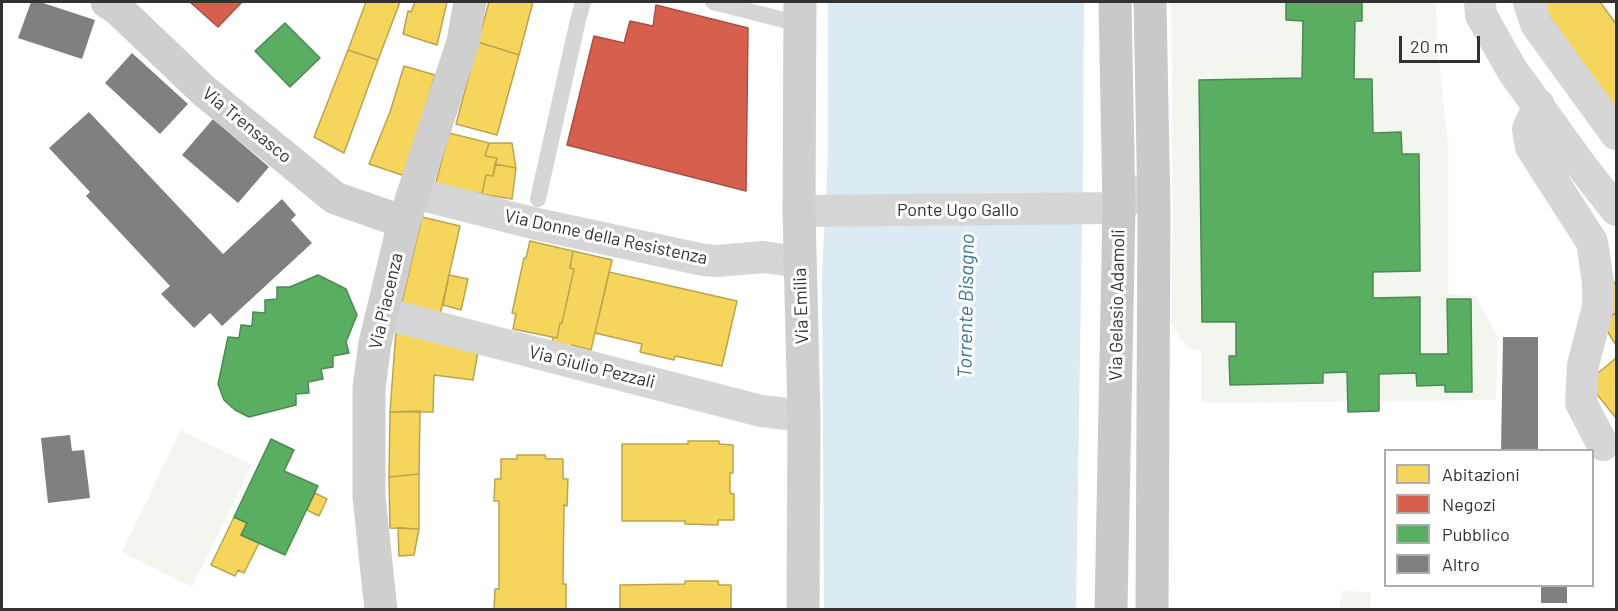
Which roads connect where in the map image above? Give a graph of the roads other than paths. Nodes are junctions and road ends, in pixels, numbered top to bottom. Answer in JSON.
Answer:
{"nodes":[{"id":1,"x":106,"y":2,"type":"edge"},
{"id":2,"x":471,"y":2,"type":"edge"},
{"id":3,"x":583,"y":2,"type":"edge"},
{"id":4,"x":713,"y":2,"type":"edge"},
{"id":5,"x":1114,"y":2,"type":"edge"},
{"id":6,"x":1150,"y":2,"type":"edge"},
{"id":7,"x":1480,"y":2,"type":"edge"},
{"id":8,"x":1529,"y":2,"type":"edge"},
{"id":9,"x":800,"y":13,"type":"edge"},
{"id":10,"x":1539,"y":105,"type":"junction"},
{"id":11,"x":1617,"y":134,"type":"edge"},
{"id":12,"x":1580,"y":164,"type":"junction"},
{"id":13,"x":1154,"y":177,"type":"junction"},
{"id":14,"x":538,"y":199,"type":"dead end"},
{"id":15,"x":1614,"y":202,"type":"edge"},
{"id":16,"x":409,"y":207,"type":"junction"},
{"id":17,"x":1108,"y":209,"type":"junction"},
{"id":18,"x":809,"y":211,"type":"junction"},
{"id":19,"x":800,"y":262,"type":"junction"},
{"id":20,"x":382,"y":313,"type":"junction"},
{"id":21,"x":804,"y":416,"type":"junction"},
{"id":22,"x":1603,"y":445,"type":"dead end"},
{"id":23,"x":381,"y":609,"type":"edge"},
{"id":24,"x":803,"y":609,"type":"edge"},
{"id":25,"x":1111,"y":609,"type":"edge"},
{"id":26,"x":1152,"y":609,"type":"edge"}],
"edges":[{"from":1,"to":16,"type":"main road","name":"Via Trensasco"},
{"from":2,"to":16,"type":"main road","name":"Via Piacenza"},
{"from":3,"to":14,"type":"lane"},
{"from":4,"to":9,"type":"lane"},
{"from":5,"to":17,"type":"main road","name":"Via Gelasio Adamoli"},
{"from":6,"to":13,"type":"main road","name":"Via Gelasio Adamoli"},
{"from":7,"to":10,"type":"street"},
{"from":8,"to":11,"type":"street"},
{"from":9,"to":18,"type":"main road","name":"Via Emilia"},
{"from":10,"to":12,"type":"street"},
{"from":10,"to":22,"type":"street"},
{"from":11,"to":12,"type":"street"},
{"from":12,"to":15,"type":"street"},
{"from":13,"to":17,"type":"street"},
{"from":13,"to":26,"type":"main road","name":"Via Gelasio Adamoli"},
{"from":16,"to":19,"type":"street","name":"Via Donne della Resistenza"},
{"from":16,"to":20,"type":"main road","name":"Via Piacenza"},
{"from":17,"to":18,"type":"street","name":"Ponte Ugo Gallo"},
{"from":17,"to":25,"type":"main road","name":"Via Gelasio Adamoli"},
{"from":18,"to":19,"type":"main road","name":"Via Emilia"},
{"from":19,"to":21,"type":"main road","name":"Via Emilia"},
{"from":20,"to":21,"type":"street","name":"Via Giulio Pezzali"},
{"from":20,"to":23,"type":"main road","name":"Via Piacenza"},
{"from":21,"to":24,"type":"main road","name":"Via Emilia"}]}
